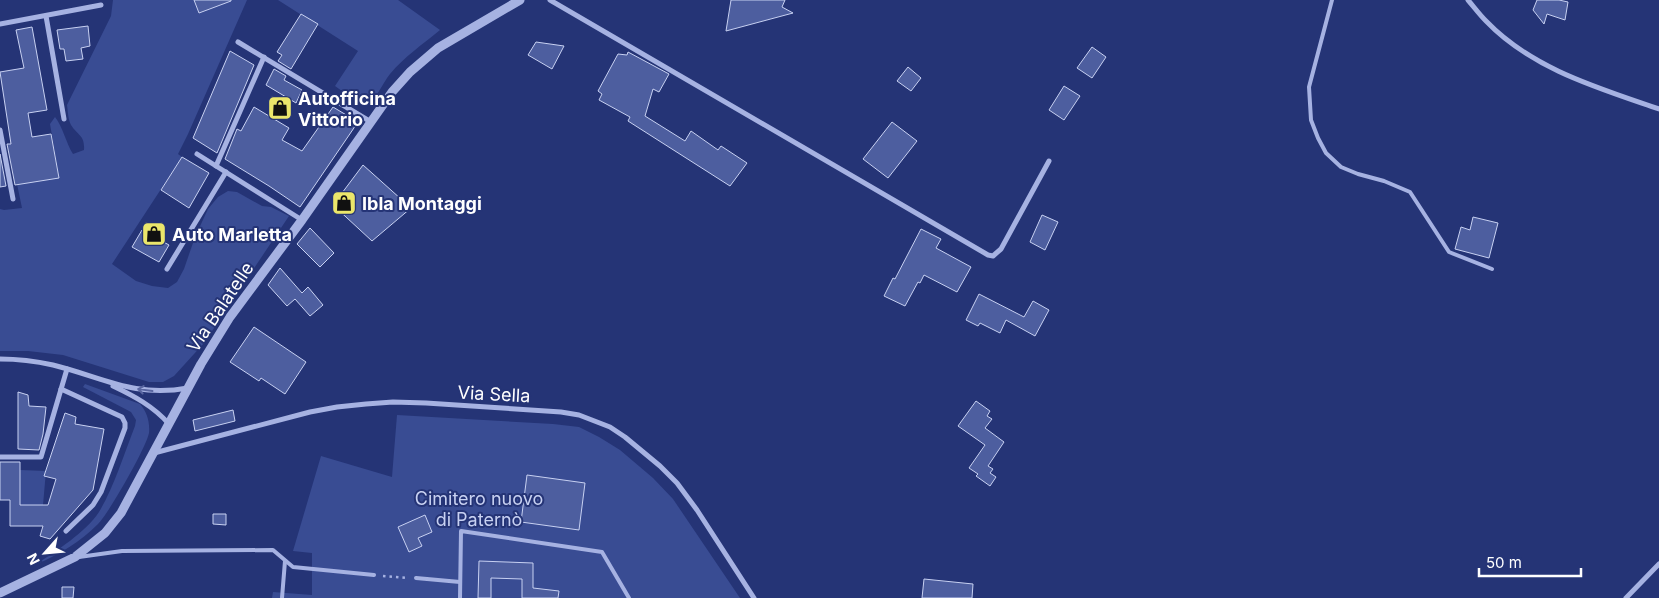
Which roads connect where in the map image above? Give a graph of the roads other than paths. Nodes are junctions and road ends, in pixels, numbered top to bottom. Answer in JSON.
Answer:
{"nodes":[{"id":1,"x":520,"y":0,"type":"edge"},
{"id":2,"x":550,"y":0,"type":"edge"},
{"id":3,"x":1332,"y":0,"type":"edge"},
{"id":4,"x":1468,"y":0,"type":"edge"},
{"id":5,"x":101,"y":5,"type":"dead end"},
{"id":6,"x":46,"y":16,"type":"junction"},
{"id":7,"x":0,"y":24,"type":"edge"},
{"id":8,"x":238,"y":42,"type":"dead end"},
{"id":9,"x":264,"y":57,"type":"junction"},
{"id":10,"x":1659,"y":109,"type":"edge"},
{"id":11,"x":64,"y":119,"type":"dead end"},
{"id":12,"x":371,"y":122,"type":"junction"},
{"id":13,"x":0,"y":130,"type":"edge"},
{"id":14,"x":197,"y":154,"type":"dead end"},
{"id":15,"x":1049,"y":161,"type":"dead end"},
{"id":16,"x":216,"y":166,"type":"junction"},
{"id":17,"x":226,"y":172,"type":"junction"},
{"id":18,"x":13,"y":199,"type":"dead end"},
{"id":19,"x":302,"y":220,"type":"junction"},
{"id":20,"x":168,"y":269,"type":"dead end"},
{"id":21,"x":1492,"y":269,"type":"dead end"},
{"id":22,"x":0,"y":359,"type":"edge"},
{"id":23,"x":67,"y":369,"type":"junction"},
{"id":24,"x":104,"y":381,"type":"junction"},
{"id":25,"x":188,"y":388,"type":"junction"},
{"id":26,"x":61,"y":389,"type":"junction"},
{"id":27,"x":169,"y":424,"type":"junction"},
{"id":28,"x":154,"y":452,"type":"junction"},
{"id":29,"x":0,"y":457,"type":"edge"},
{"id":30,"x":66,"y":531,"type":"dead end"},
{"id":31,"x":74,"y":557,"type":"junction"},
{"id":32,"x":286,"y":561,"type":"junction"},
{"id":33,"x":1659,"y":564,"type":"edge"},
{"id":34,"x":374,"y":575,"type":"road end"},
{"id":35,"x":416,"y":578,"type":"road end"},
{"id":36,"x":460,"y":582,"type":"junction"},
{"id":37,"x":0,"y":593,"type":"edge"},
{"id":38,"x":282,"y":598,"type":"edge"},
{"id":39,"x":460,"y":598,"type":"edge"},
{"id":40,"x":629,"y":598,"type":"edge"},
{"id":41,"x":754,"y":598,"type":"edge"},
{"id":42,"x":1626,"y":598,"type":"edge"}],
"edges":[{"from":1,"to":12,"type":"street","name":"Via Balatelle"},
{"from":2,"to":15,"type":"street"},
{"from":3,"to":21,"type":"lane"},
{"from":4,"to":10,"type":"street"},
{"from":5,"to":6,"type":"street"},
{"from":6,"to":7,"type":"street"},
{"from":6,"to":11,"type":"street"},
{"from":8,"to":9,"type":"street"},
{"from":9,"to":12,"type":"street"},
{"from":9,"to":16,"type":"street"},
{"from":12,"to":19,"type":"street","name":"Via Balatelle"},
{"from":13,"to":18,"type":"street"},
{"from":14,"to":16,"type":"street"},
{"from":16,"to":17,"type":"street"},
{"from":17,"to":19,"type":"street"},
{"from":17,"to":20,"type":"street"},
{"from":19,"to":25,"type":"street","name":"Via Balatelle"},
{"from":22,"to":23,"type":"street"},
{"from":23,"to":24,"type":"street"},
{"from":23,"to":26,"type":"street"},
{"from":25,"to":24,"type":"street","one_way":true},
{"from":24,"to":27,"type":"street"},
{"from":25,"to":27,"type":"street","name":"Via Balatelle"},
{"from":26,"to":29,"type":"street"},
{"from":26,"to":30,"type":"street"},
{"from":27,"to":28,"type":"street","name":"Via Balatelle"},
{"from":28,"to":31,"type":"street","name":"Via Balatelle"},
{"from":28,"to":41,"type":"street","name":"Via Sella"},
{"from":31,"to":32,"type":"lane"},
{"from":31,"to":37,"type":"street","name":"Via Balatelle"},
{"from":32,"to":34,"type":"lane"},
{"from":32,"to":38,"type":"lane"},
{"from":33,"to":42,"type":"street"},
{"from":35,"to":36,"type":"lane"},
{"from":36,"to":39,"type":"lane"},
{"from":36,"to":40,"type":"lane"}]}
